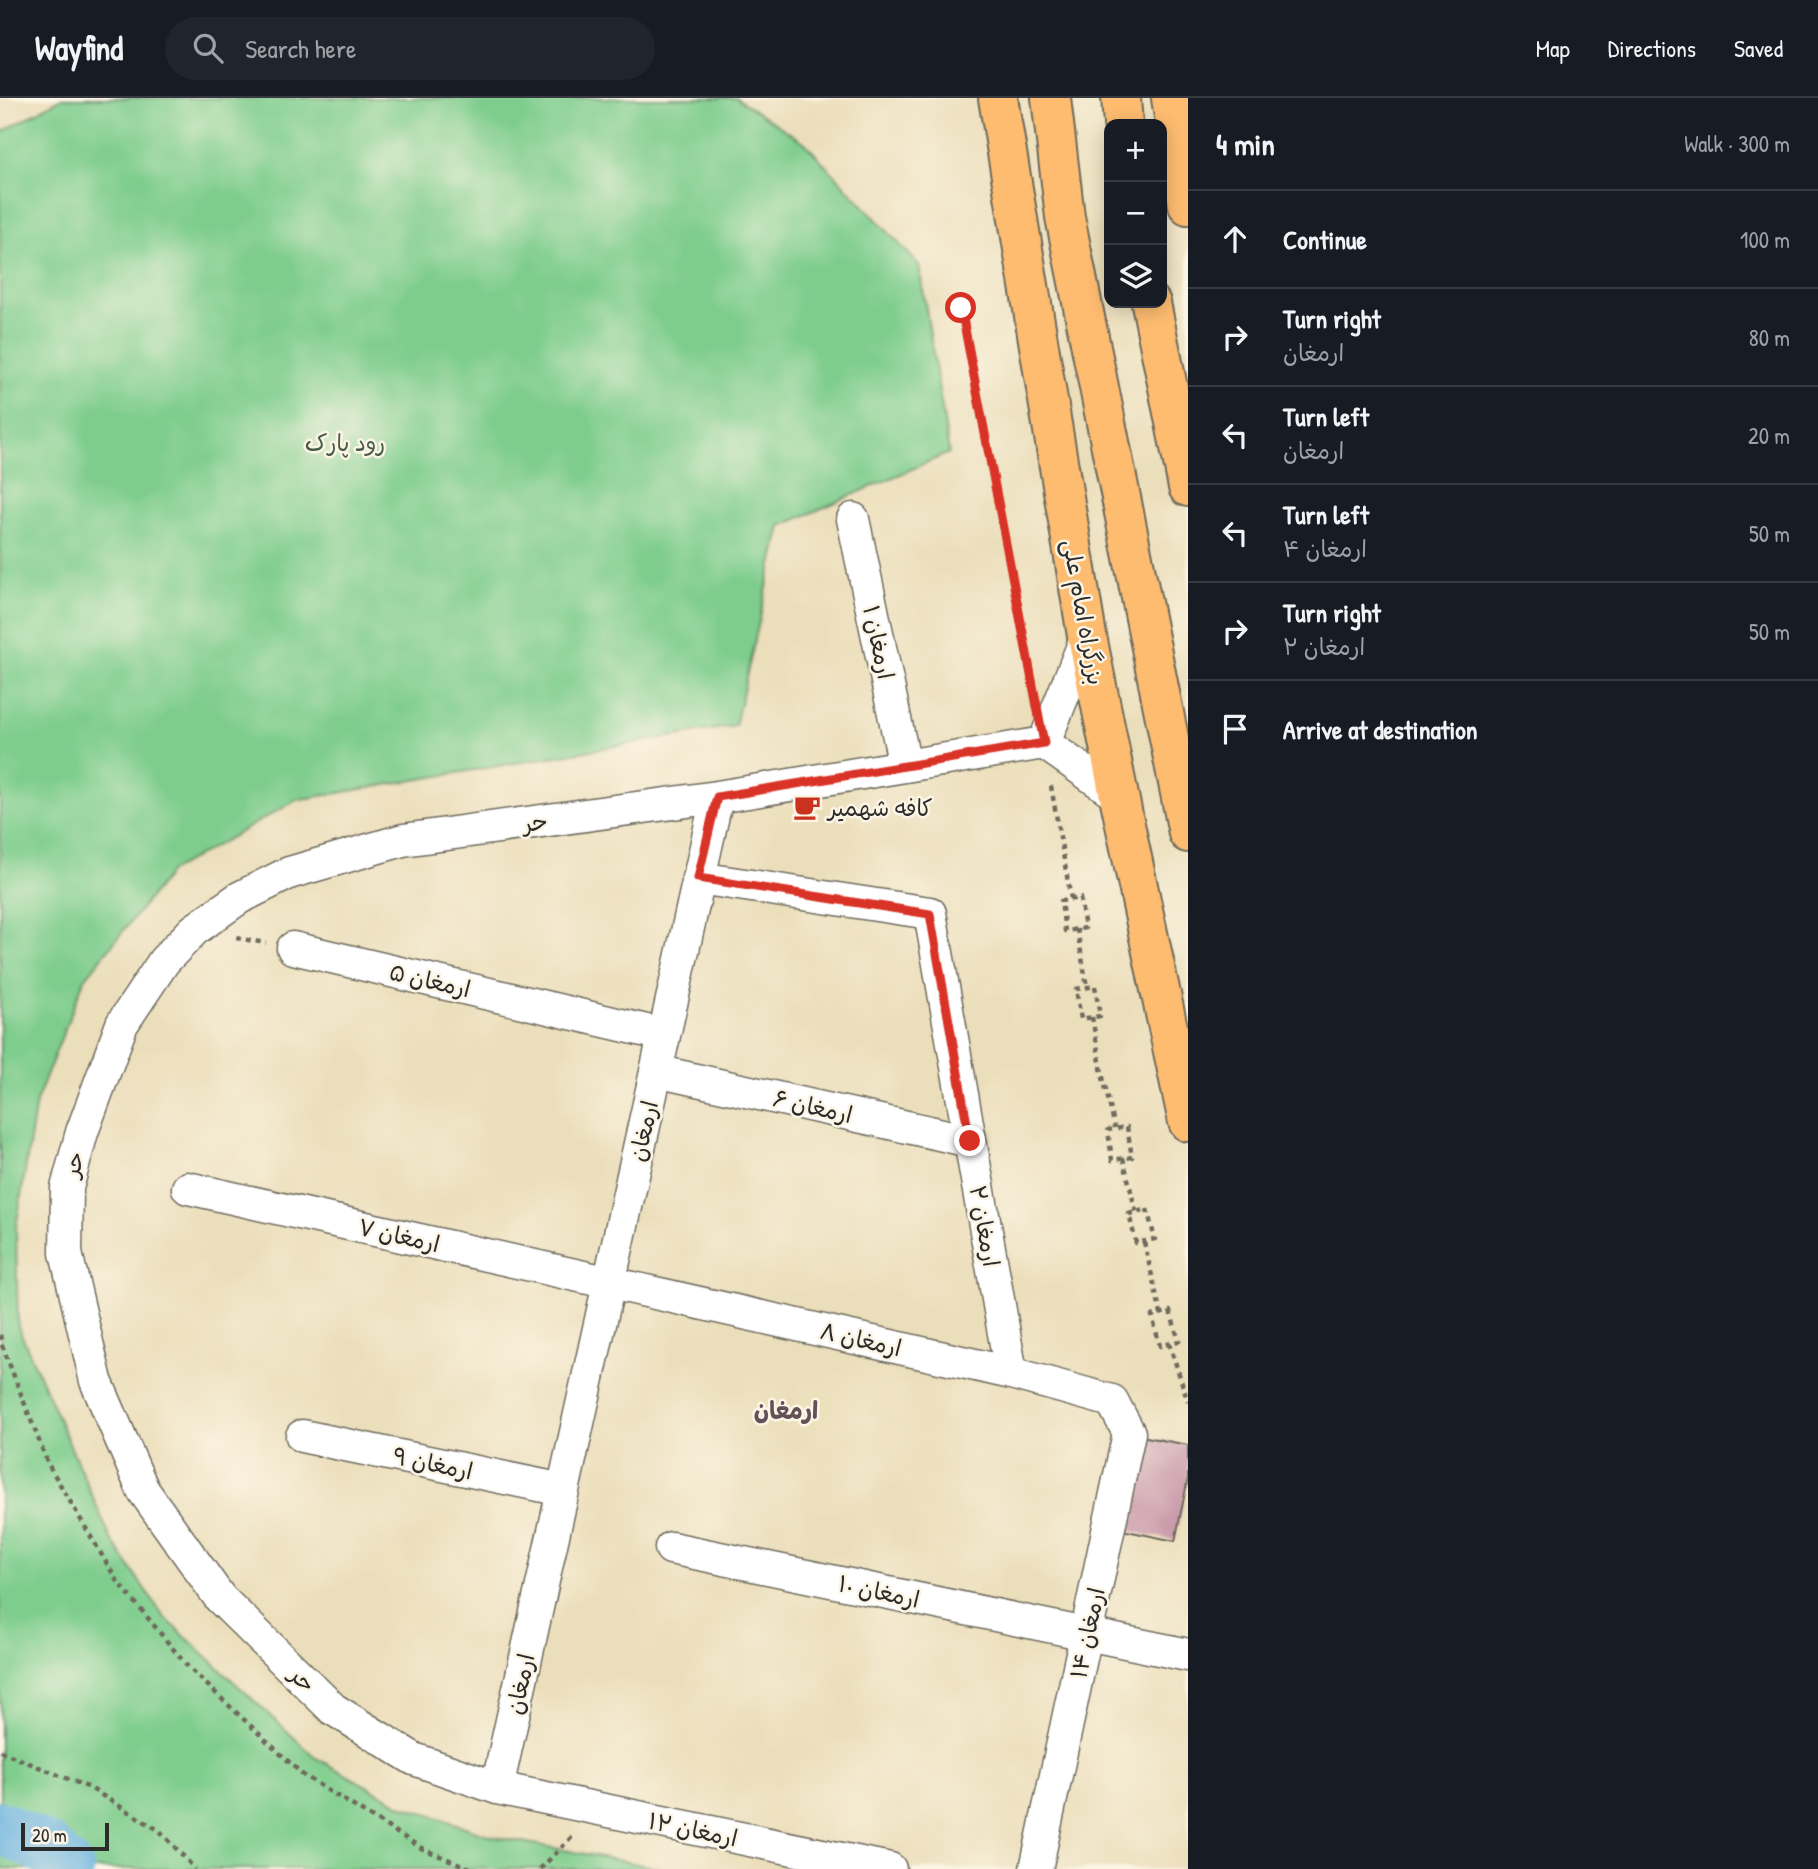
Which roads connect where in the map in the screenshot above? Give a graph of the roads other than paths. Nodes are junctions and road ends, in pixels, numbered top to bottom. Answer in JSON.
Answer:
{"nodes":[{"id":1,"x":998,"y":98,"type":"edge"},
{"id":2,"x":1051,"y":98,"type":"edge"},
{"id":3,"x":1121,"y":98,"type":"edge"},
{"id":4,"x":1171,"y":98,"type":"edge"},
{"id":5,"x":1123,"y":119,"type":"edge"},
{"id":6,"x":1186,"y":195,"type":"edge"},
{"id":7,"x":1152,"y":308,"type":"edge"},
{"id":8,"x":1188,"y":486,"type":"edge"},
{"id":9,"x":853,"y":519,"type":"dead end"},
{"id":10,"x":1087,"y":636,"type":"junction"},
{"id":11,"x":1044,"y":743,"type":"junction"},
{"id":12,"x":905,"y":766,"type":"junction"},
{"id":13,"x":1119,"y":796,"type":"junction"},
{"id":14,"x":717,"y":797,"type":"junction"},
{"id":15,"x":1188,"y":833,"type":"edge"},
{"id":16,"x":698,"y":878,"type":"junction"},
{"id":17,"x":293,"y":948,"type":"road end"},
{"id":18,"x":664,"y":1035,"type":"junction"},
{"id":19,"x":656,"y":1071,"type":"junction"},
{"id":20,"x":1188,"y":1122,"type":"edge"},
{"id":21,"x":970,"y":1141,"type":"junction"},
{"id":22,"x":188,"y":1188,"type":"dead end"},
{"id":23,"x":609,"y":1282,"type":"junction"},
{"id":24,"x":1011,"y":1373,"type":"junction"},
{"id":25,"x":1112,"y":1401,"type":"joint"},
{"id":26,"x":303,"y":1436,"type":"dead end"},
{"id":27,"x":563,"y":1490,"type":"junction"},
{"id":28,"x":671,"y":1548,"type":"dead end"},
{"id":29,"x":1087,"y":1635,"type":"junction"},
{"id":30,"x":1188,"y":1655,"type":"edge"},
{"id":31,"x":497,"y":1788,"type":"junction"},
{"id":32,"x":890,"y":1869,"type":"edge"},
{"id":33,"x":1036,"y":1869,"type":"edge"}],
"edges":[{"from":1,"to":10,"type":"highway","name":"بزرگراه امام علی"},
{"from":2,"to":15,"type":"highway"},
{"from":3,"to":5,"type":"highway"},
{"from":4,"to":6,"type":"highway"},
{"from":7,"to":8,"type":"highway"},
{"from":9,"to":12,"type":"street","name":"ارمغان ۱"},
{"from":10,"to":11,"type":"street"},
{"from":10,"to":13,"type":"highway","name":"بزرگراه امام علی"},
{"from":11,"to":12,"type":"street"},
{"from":11,"to":13,"type":"street"},
{"from":12,"to":14,"type":"street"},
{"from":13,"to":20,"type":"highway","name":"بزرگراه امام علی"},
{"from":14,"to":16,"type":"street","name":"ارمغان"},
{"from":14,"to":31,"type":"street","name":"حر"},
{"from":16,"to":18,"type":"street","name":"ارمغان"},
{"from":16,"to":21,"type":"street","name":"ارمغان ۲"},
{"from":17,"to":18,"type":"street","name":"ارمغان ۵"},
{"from":18,"to":19,"type":"street","name":"ارمغان"},
{"from":19,"to":21,"type":"street","name":"ارمغان ۶"},
{"from":19,"to":23,"type":"street","name":"ارمغان"},
{"from":21,"to":24,"type":"street","name":"ارمغان ۲"},
{"from":22,"to":23,"type":"street","name":"ارمغان ۷"},
{"from":23,"to":24,"type":"street","name":"ارمغان ۸"},
{"from":23,"to":27,"type":"street","name":"ارمغان"},
{"from":24,"to":25,"type":"street","name":"ارمغان ۸"},
{"from":25,"to":29,"type":"street","name":"ارمغان ۱۴"},
{"from":26,"to":27,"type":"street","name":"ارمغان ۹"},
{"from":27,"to":31,"type":"street","name":"ارمغان"},
{"from":28,"to":29,"type":"street","name":"ارمغان ۱۰"},
{"from":29,"to":30,"type":"street","name":"ارمغان ۱۰"},
{"from":29,"to":33,"type":"street","name":"ارمغان ۱۴"},
{"from":31,"to":32,"type":"street","name":"ارمغان ۱۲"}]}
